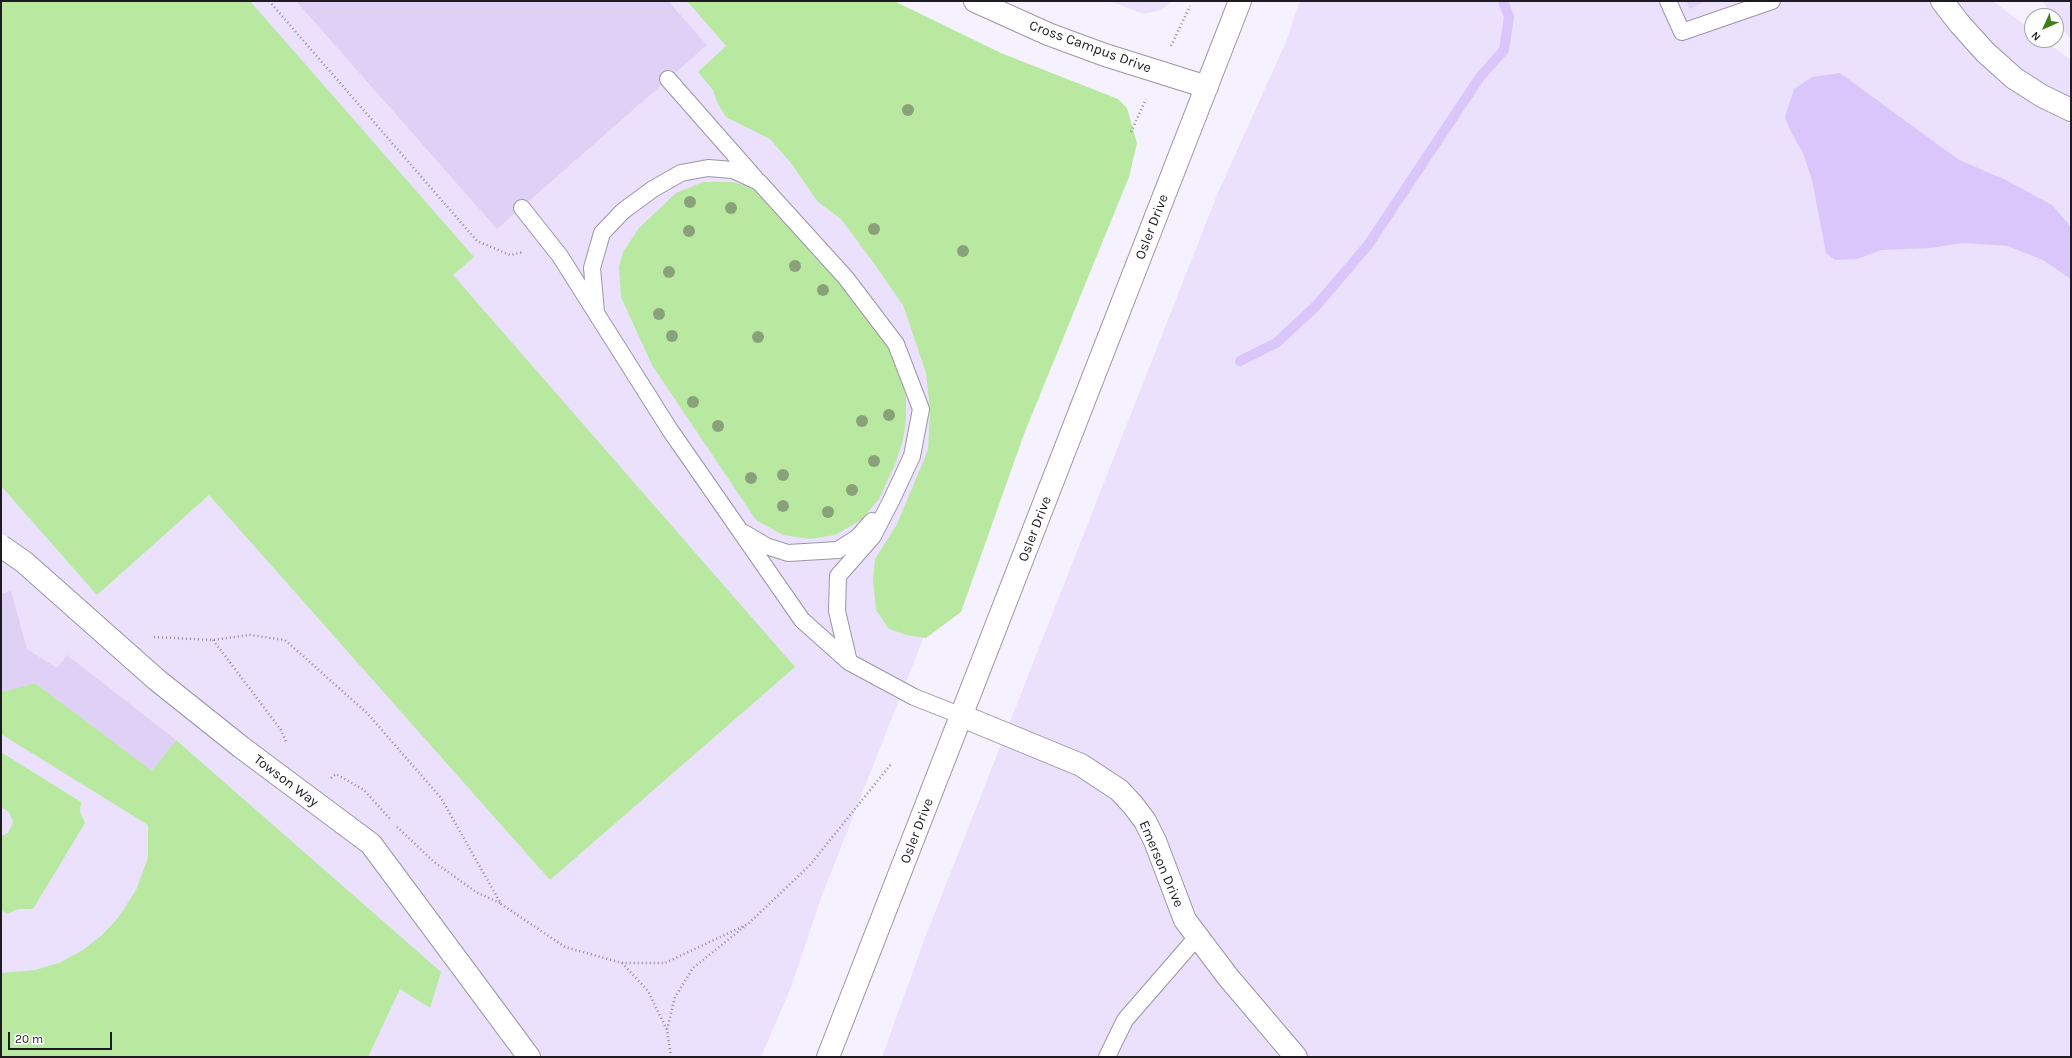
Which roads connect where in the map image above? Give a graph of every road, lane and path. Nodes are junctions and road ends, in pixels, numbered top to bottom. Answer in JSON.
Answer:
{"nodes":[{"id":1,"x":269,"y":1,"type":"edge"},
{"id":2,"x":975,"y":1,"type":"edge"},
{"id":3,"x":1240,"y":1,"type":"edge"},
{"id":4,"x":1668,"y":1,"type":"edge"},
{"id":5,"x":1772,"y":1,"type":"edge"},
{"id":6,"x":1942,"y":1,"type":"edge"},
{"id":7,"x":668,"y":79,"type":"dead end"},
{"id":8,"x":1207,"y":87,"type":"junction"},
{"id":9,"x":2071,"y":110,"type":"edge"},
{"id":10,"x":759,"y":182,"type":"junction"},
{"id":11,"x":522,"y":208,"type":"dead end"},
{"id":12,"x":525,"y":252,"type":"dead end"},
{"id":13,"x":596,"y":312,"type":"junction"},
{"id":14,"x":891,"y":501,"type":"junction"},
{"id":15,"x":740,"y":530,"type":"junction"},
{"id":16,"x":1,"y":546,"type":"edge"},
{"id":17,"x":849,"y":662,"type":"junction"},
{"id":18,"x":962,"y":716,"type":"junction"},
{"id":19,"x":281,"y":730,"type":"dead end"},
{"id":20,"x":891,"y":764,"type":"dead end"},
{"id":21,"x":748,"y":924,"type":"junction"},
{"id":22,"x":1196,"y":937,"type":"junction"},
{"id":23,"x":622,"y":963,"type":"junction"},
{"id":24,"x":667,"y":1030,"type":"junction"},
{"id":25,"x":529,"y":1057,"type":"edge"},
{"id":26,"x":671,"y":1057,"type":"edge"},
{"id":27,"x":828,"y":1057,"type":"edge"},
{"id":28,"x":1108,"y":1057,"type":"edge"},
{"id":29,"x":1296,"y":1057,"type":"edge"}],
"edges":[{"from":1,"to":12,"type":"path"},
{"from":2,"to":8,"type":"street","name":"Cross Campus Drive"},
{"from":3,"to":8,"type":"street","name":"Osler Drive"},
{"from":4,"to":5,"type":"lane"},
{"from":6,"to":9,"type":"street"},
{"from":7,"to":10,"type":"lane"},
{"from":8,"to":18,"type":"street","name":"Osler Drive"},
{"from":10,"to":13,"type":"lane"},
{"from":10,"to":14,"type":"lane"},
{"from":11,"to":13,"type":"lane"},
{"from":13,"to":15,"type":"lane"},
{"from":14,"to":15,"type":"lane"},
{"from":14,"to":17,"type":"lane"},
{"from":15,"to":17,"type":"lane"},
{"from":16,"to":25,"type":"street","name":"Towson Way","bridge":true},
{"from":17,"to":18,"type":"lane"},
{"from":18,"to":22,"type":"street","name":"Emerson Drive"},
{"from":18,"to":27,"type":"street","name":"Osler Drive"},
{"from":19,"to":23,"type":"path"},
{"from":20,"to":21,"type":"path"},
{"from":21,"to":23,"type":"path"},
{"from":21,"to":24,"type":"path"},
{"from":22,"to":28,"type":"lane"},
{"from":22,"to":29,"type":"street","name":"Emerson Drive"},
{"from":23,"to":24,"type":"path"},
{"from":24,"to":26,"type":"path"}]}
